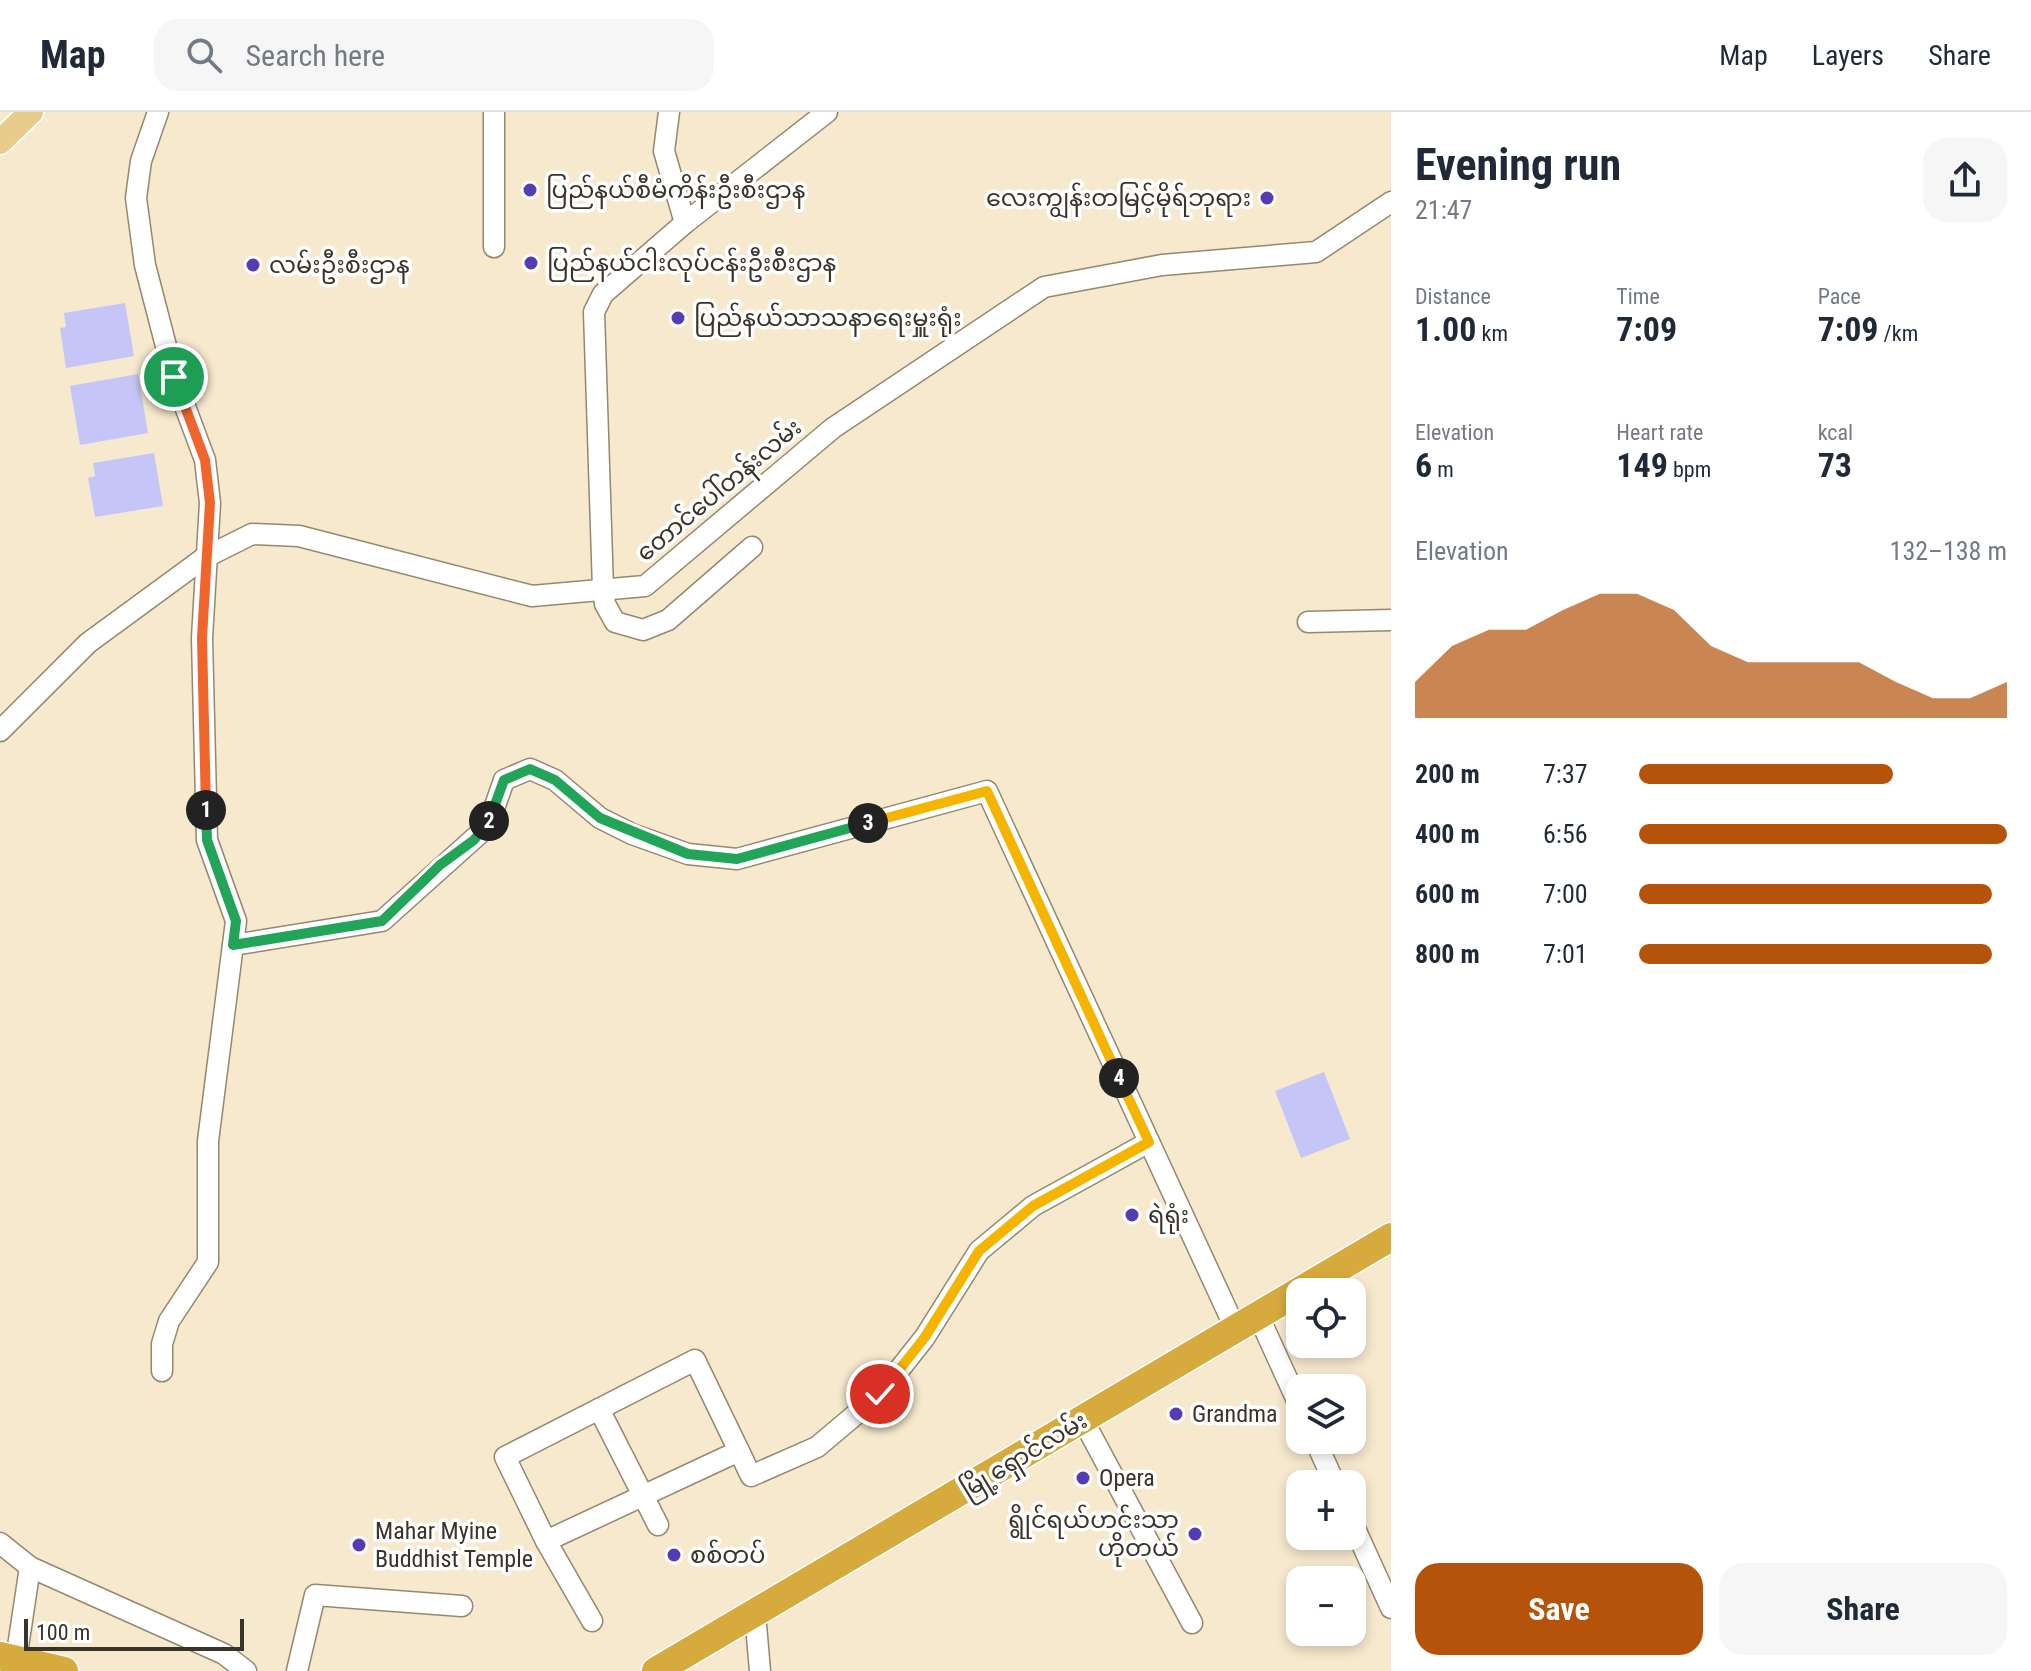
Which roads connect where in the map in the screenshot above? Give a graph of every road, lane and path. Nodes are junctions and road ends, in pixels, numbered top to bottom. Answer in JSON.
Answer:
{"nodes":[{"id":1,"x":31,"y":112,"type":"edge"},
{"id":2,"x":158,"y":112,"type":"edge"},
{"id":3,"x":494,"y":112,"type":"edge"},
{"id":4,"x":669,"y":112,"type":"edge"},
{"id":5,"x":827,"y":112,"type":"edge"},
{"id":6,"x":0,"y":142,"type":"edge"},
{"id":7,"x":1391,"y":202,"type":"edge"},
{"id":8,"x":685,"y":223,"type":"junction"},
{"id":9,"x":494,"y":247,"type":"dead end"},
{"id":10,"x":752,"y":547,"type":"dead end"},
{"id":11,"x":204,"y":558,"type":"junction"},
{"id":12,"x":603,"y":589,"type":"junction"},
{"id":13,"x":1391,"y":620,"type":"edge"},
{"id":14,"x":1308,"y":622,"type":"dead end"},
{"id":15,"x":0,"y":731,"type":"edge"},
{"id":16,"x":233,"y":945,"type":"junction"},
{"id":17,"x":1149,"y":1142,"type":"junction"},
{"id":18,"x":1391,"y":1237,"type":"edge"},
{"id":19,"x":1248,"y":1323,"type":"junction"},
{"id":20,"x":162,"y":1371,"type":"dead end"},
{"id":21,"x":1286,"y":1384,"type":"edge"},
{"id":22,"x":599,"y":1409,"type":"junction"},
{"id":23,"x":1083,"y":1420,"type":"junction"},
{"id":24,"x":739,"y":1451,"type":"junction"},
{"id":25,"x":643,"y":1496,"type":"junction"},
{"id":26,"x":658,"y":1525,"type":"dead end"},
{"id":27,"x":546,"y":1541,"type":"junction"},
{"id":28,"x":0,"y":1543,"type":"edge"},
{"id":29,"x":1365,"y":1550,"type":"edge"},
{"id":30,"x":30,"y":1567,"type":"junction"},
{"id":31,"x":462,"y":1606,"type":"dead end"},
{"id":32,"x":1391,"y":1608,"type":"edge"},
{"id":33,"x":755,"y":1613,"type":"junction"},
{"id":34,"x":592,"y":1621,"type":"dead end"},
{"id":35,"x":1192,"y":1623,"type":"dead end"},
{"id":36,"x":16,"y":1662,"type":"edge"},
{"id":37,"x":64,"y":1671,"type":"edge"},
{"id":38,"x":246,"y":1671,"type":"edge"},
{"id":39,"x":297,"y":1671,"type":"edge"},
{"id":40,"x":656,"y":1671,"type":"edge"},
{"id":41,"x":760,"y":1671,"type":"edge"}],
"edges":[{"from":1,"to":6,"type":"main road"},
{"from":2,"to":11,"type":"street"},
{"from":3,"to":9,"type":"street"},
{"from":4,"to":8,"type":"street"},
{"from":5,"to":8,"type":"street"},
{"from":7,"to":12,"type":"street","name":"တောင်ပေါ်တန်းလမ်း"},
{"from":8,"to":12,"type":"street"},
{"from":10,"to":12,"type":"street"},
{"from":11,"to":12,"type":"street","name":"တောင်ပေါ်တန်းလမ်း"},
{"from":11,"to":15,"type":"street","name":"တောင်ပေါ်တန်းလမ်း"},
{"from":11,"to":16,"type":"street"},
{"from":13,"to":14,"type":"street"},
{"from":16,"to":17,"type":"street"},
{"from":16,"to":20,"type":"street"},
{"from":17,"to":19,"type":"street"},
{"from":17,"to":24,"type":"street"},
{"from":18,"to":19,"type":"highway","name":"မြို့ရှောင်လမ်း"},
{"from":19,"to":21,"type":"street"},
{"from":19,"to":23,"type":"highway","name":"မြို့ရှောင်လမ်း"},
{"from":22,"to":24,"type":"street"},
{"from":22,"to":25,"type":"street"},
{"from":22,"to":27,"type":"street"},
{"from":23,"to":33,"type":"highway","name":"မြို့ရှောင်လမ်း"},
{"from":23,"to":35,"type":"street"},
{"from":24,"to":25,"type":"street"},
{"from":25,"to":26,"type":"street"},
{"from":25,"to":27,"type":"street"},
{"from":27,"to":34,"type":"street"},
{"from":28,"to":30,"type":"street"},
{"from":29,"to":32,"type":"street"},
{"from":30,"to":36,"type":"street"},
{"from":30,"to":38,"type":"street"},
{"from":31,"to":39,"type":"street"},
{"from":33,"to":40,"type":"highway","name":"မြို့ရှောင်လမ်း"},
{"from":33,"to":41,"type":"street"},
{"from":36,"to":37,"type":"highway"}]}
